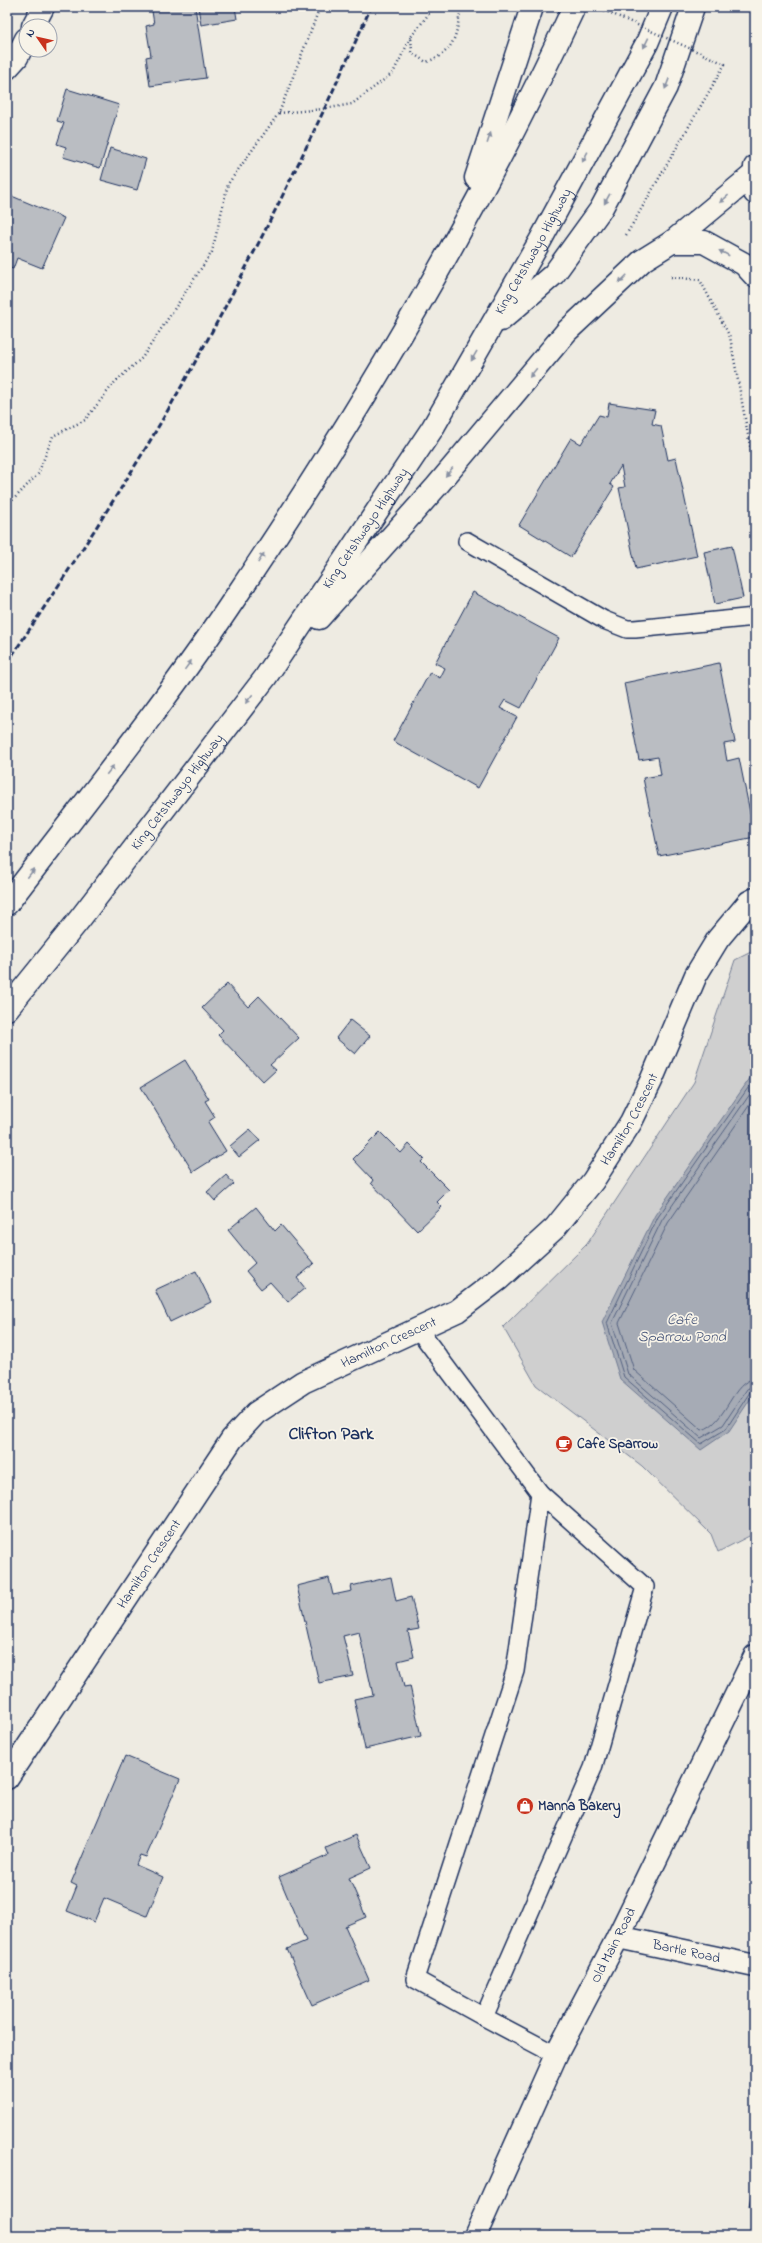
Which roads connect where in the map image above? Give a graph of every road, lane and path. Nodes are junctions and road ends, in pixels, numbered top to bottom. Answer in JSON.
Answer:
{"nodes":[{"id":1,"x":43,"y":7,"type":"edge"},
{"id":2,"x":320,"y":7,"type":"edge"},
{"id":3,"x":434,"y":7,"type":"edge"},
{"id":4,"x":461,"y":7,"type":"edge"},
{"id":5,"x":532,"y":7,"type":"edge"},
{"id":6,"x":574,"y":7,"type":"edge"},
{"id":7,"x":597,"y":7,"type":"edge"},
{"id":8,"x":662,"y":7,"type":"edge"},
{"id":9,"x":693,"y":7,"type":"edge"},
{"id":10,"x":37,"y":18,"type":"edge"},
{"id":11,"x":411,"y":38,"type":"junction"},
{"id":12,"x":18,"y":55,"type":"edge"},
{"id":13,"x":7,"y":68,"type":"edge"},
{"id":14,"x":279,"y":112,"type":"junction"},
{"id":15,"x":755,"y":166,"type":"edge"},
{"id":16,"x":754,"y":174,"type":"edge"},
{"id":17,"x":755,"y":193,"type":"edge"},
{"id":18,"x":455,"y":242,"type":"junction"},
{"id":19,"x":672,"y":242,"type":"junction"},
{"id":20,"x":629,"y":274,"type":"junction"},
{"id":21,"x":755,"y":276,"type":"edge"},
{"id":22,"x":488,"y":331,"type":"junction"},
{"id":23,"x":755,"y":473,"type":"edge"},
{"id":24,"x":7,"y":506,"type":"edge"},
{"id":25,"x":467,"y":541,"type":"dead end"},
{"id":26,"x":755,"y":617,"type":"edge"},
{"id":27,"x":265,"y":678,"type":"junction"},
{"id":28,"x":755,"y":899,"type":"edge"},
{"id":29,"x":7,"y":904,"type":"edge"},
{"id":30,"x":7,"y":1008,"type":"edge"},
{"id":31,"x":418,"y":1329,"type":"junction"},
{"id":32,"x":540,"y":1493,"type":"junction"},
{"id":33,"x":755,"y":1656,"type":"edge"},
{"id":34,"x":7,"y":1778,"type":"edge"},
{"id":35,"x":618,"y":1937,"type":"junction"},
{"id":36,"x":755,"y":1966,"type":"edge"},
{"id":37,"x":484,"y":2017,"type":"junction"},
{"id":38,"x":556,"y":2055,"type":"junction"},
{"id":39,"x":475,"y":2236,"type":"edge"}],
"edges":[{"from":1,"to":10,"type":"main road"},
{"from":2,"to":14,"type":"path"},
{"from":3,"to":11,"type":"path"},
{"from":4,"to":11,"type":"path"},
{"from":18,"to":5,"type":"main road","one_way":true},
{"from":6,"to":18,"type":"main road"},
{"from":7,"to":20,"type":"path","bridge":true},
{"from":8,"to":22,"type":"main road","name":"King Cetshwayo Highway","one_way":true},
{"from":9,"to":22,"type":"main road","one_way":true},
{"from":11,"to":14,"type":"path"},
{"from":12,"to":13,"type":"main road"},
{"from":14,"to":24,"type":"path"},
{"from":15,"to":16,"type":"main road"},
{"from":16,"to":17,"type":"main road"},
{"from":16,"to":19,"type":"main road","one_way":true},
{"from":29,"to":18,"type":"main road","one_way":true},
{"from":19,"to":20,"type":"main road"},
{"from":21,"to":19,"type":"main road","one_way":true},
{"from":20,"to":23,"type":"path"},
{"from":20,"to":27,"type":"main road","one_way":true},
{"from":22,"to":27,"type":"main road","name":"King Cetshwayo Highway","one_way":true},
{"from":25,"to":26,"type":"lane"},
{"from":27,"to":30,"type":"main road","name":"King Cetshwayo Highway","one_way":true},
{"from":28,"to":31,"type":"main road","name":"Hamilton Crescent"},
{"from":31,"to":32,"type":"lane"},
{"from":31,"to":34,"type":"main road","name":"Hamilton Crescent"},
{"from":32,"to":37,"type":"lane"},
{"from":32,"to":37,"type":"lane"},
{"from":33,"to":35,"type":"main road","name":"Old Main Road"},
{"from":35,"to":36,"type":"main road","name":"Bartle Road"},
{"from":35,"to":38,"type":"main road","name":"Old Main Road"},
{"from":37,"to":38,"type":"lane"},
{"from":38,"to":39,"type":"main road","name":"Old Main Road"}]}
